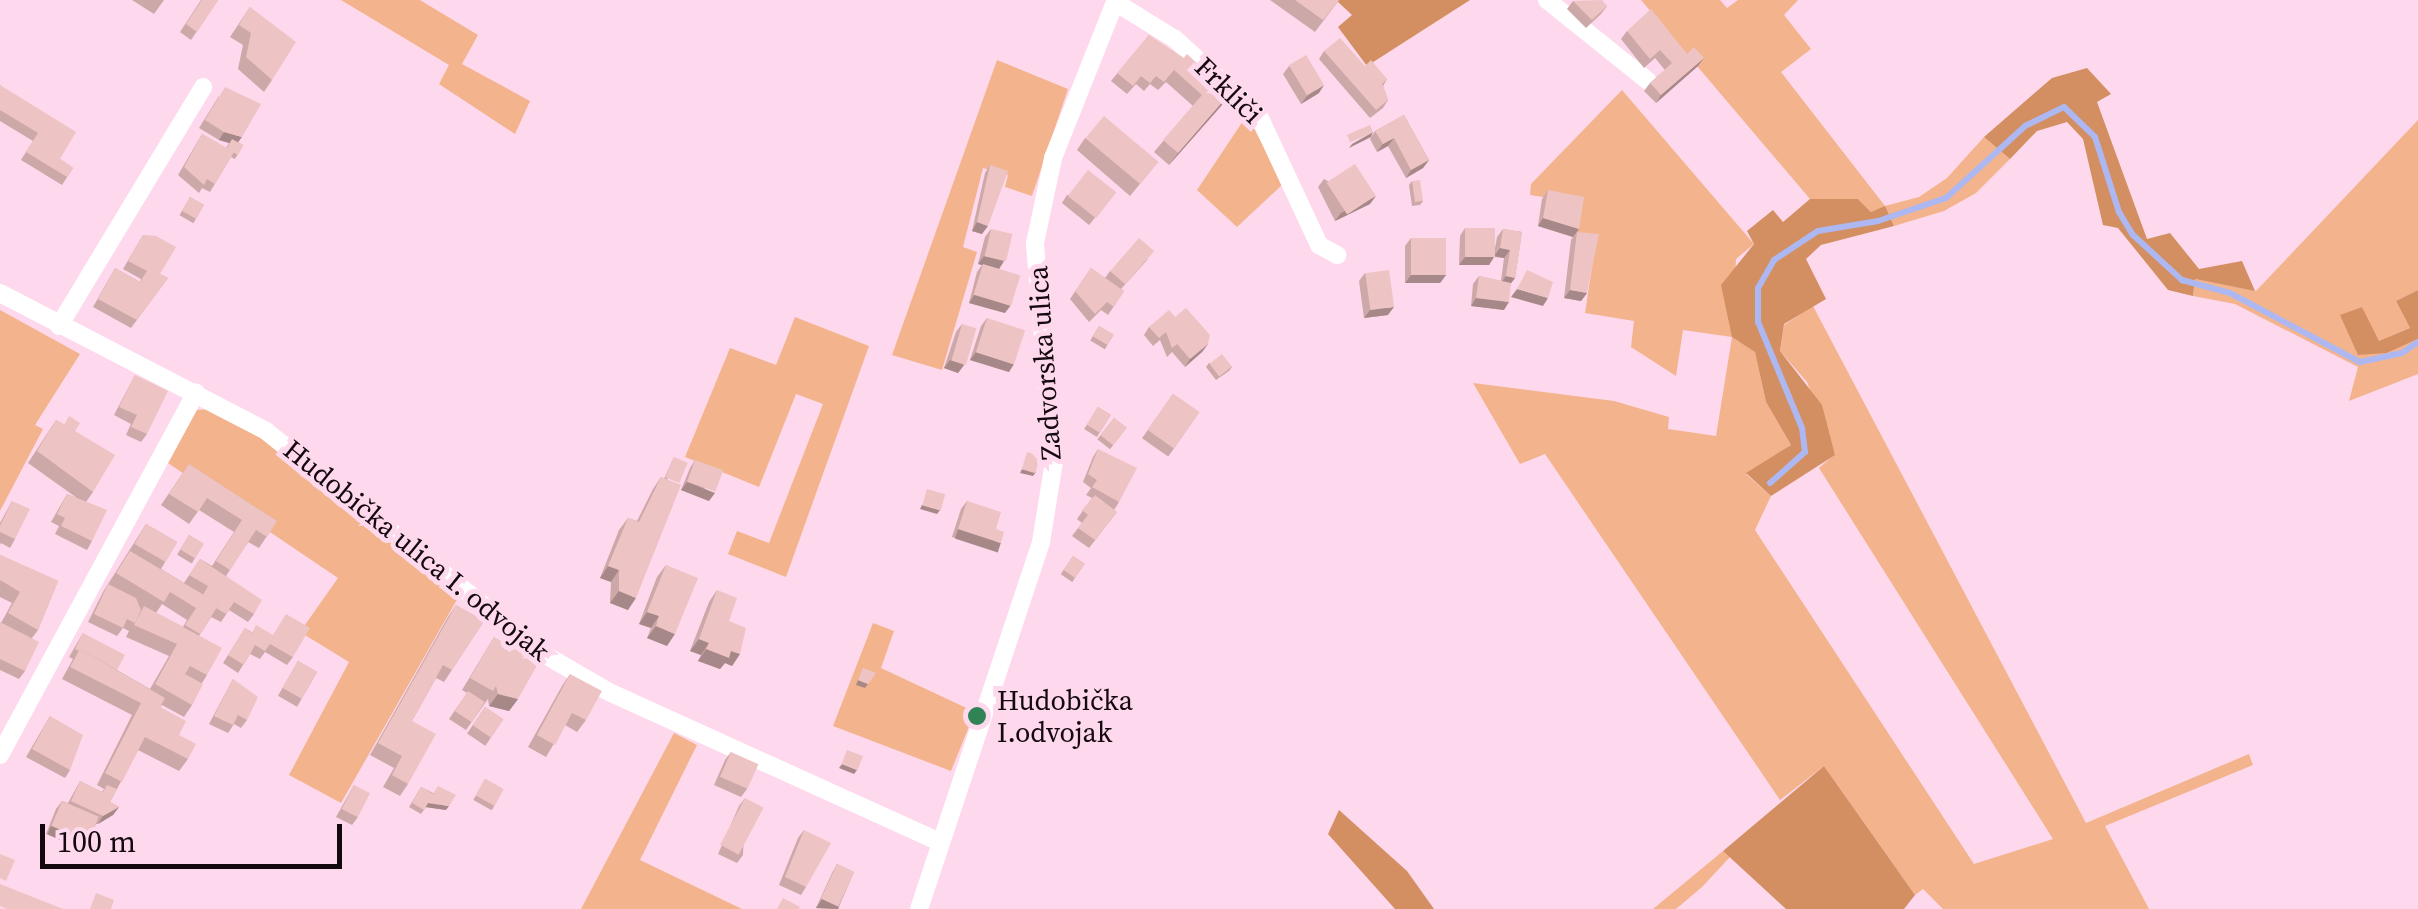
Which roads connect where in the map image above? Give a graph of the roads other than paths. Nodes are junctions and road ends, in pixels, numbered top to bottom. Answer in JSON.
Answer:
{"nodes":[{"id":1,"x":1548,"y":0,"type":"edge"},
{"id":2,"x":1116,"y":1,"type":"edge"},
{"id":3,"x":1648,"y":81,"type":"edge"},
{"id":4,"x":203,"y":87,"type":"dead end"},
{"id":5,"x":1337,"y":256,"type":"dead end"},
{"id":6,"x":0,"y":294,"type":"edge"},
{"id":7,"x":58,"y":326,"type":"junction"},
{"id":8,"x":196,"y":393,"type":"junction"},
{"id":9,"x":0,"y":755,"type":"edge"},
{"id":10,"x":939,"y":842,"type":"junction"},
{"id":11,"x":919,"y":909,"type":"edge"}],
"edges":[{"from":1,"to":3,"type":"street"},
{"from":2,"to":5,"type":"street","name":"Frkliči"},
{"from":2,"to":10,"type":"street","name":"Zadvorska ulica"},
{"from":4,"to":7,"type":"street"},
{"from":6,"to":7,"type":"street","name":"Hudobička ulica I. odvojak"},
{"from":7,"to":8,"type":"street","name":"Hudobička ulica I. odvojak"},
{"from":8,"to":9,"type":"street"},
{"from":8,"to":10,"type":"street","name":"Hudobička ulica I. odvojak"},
{"from":10,"to":11,"type":"street"}]}
